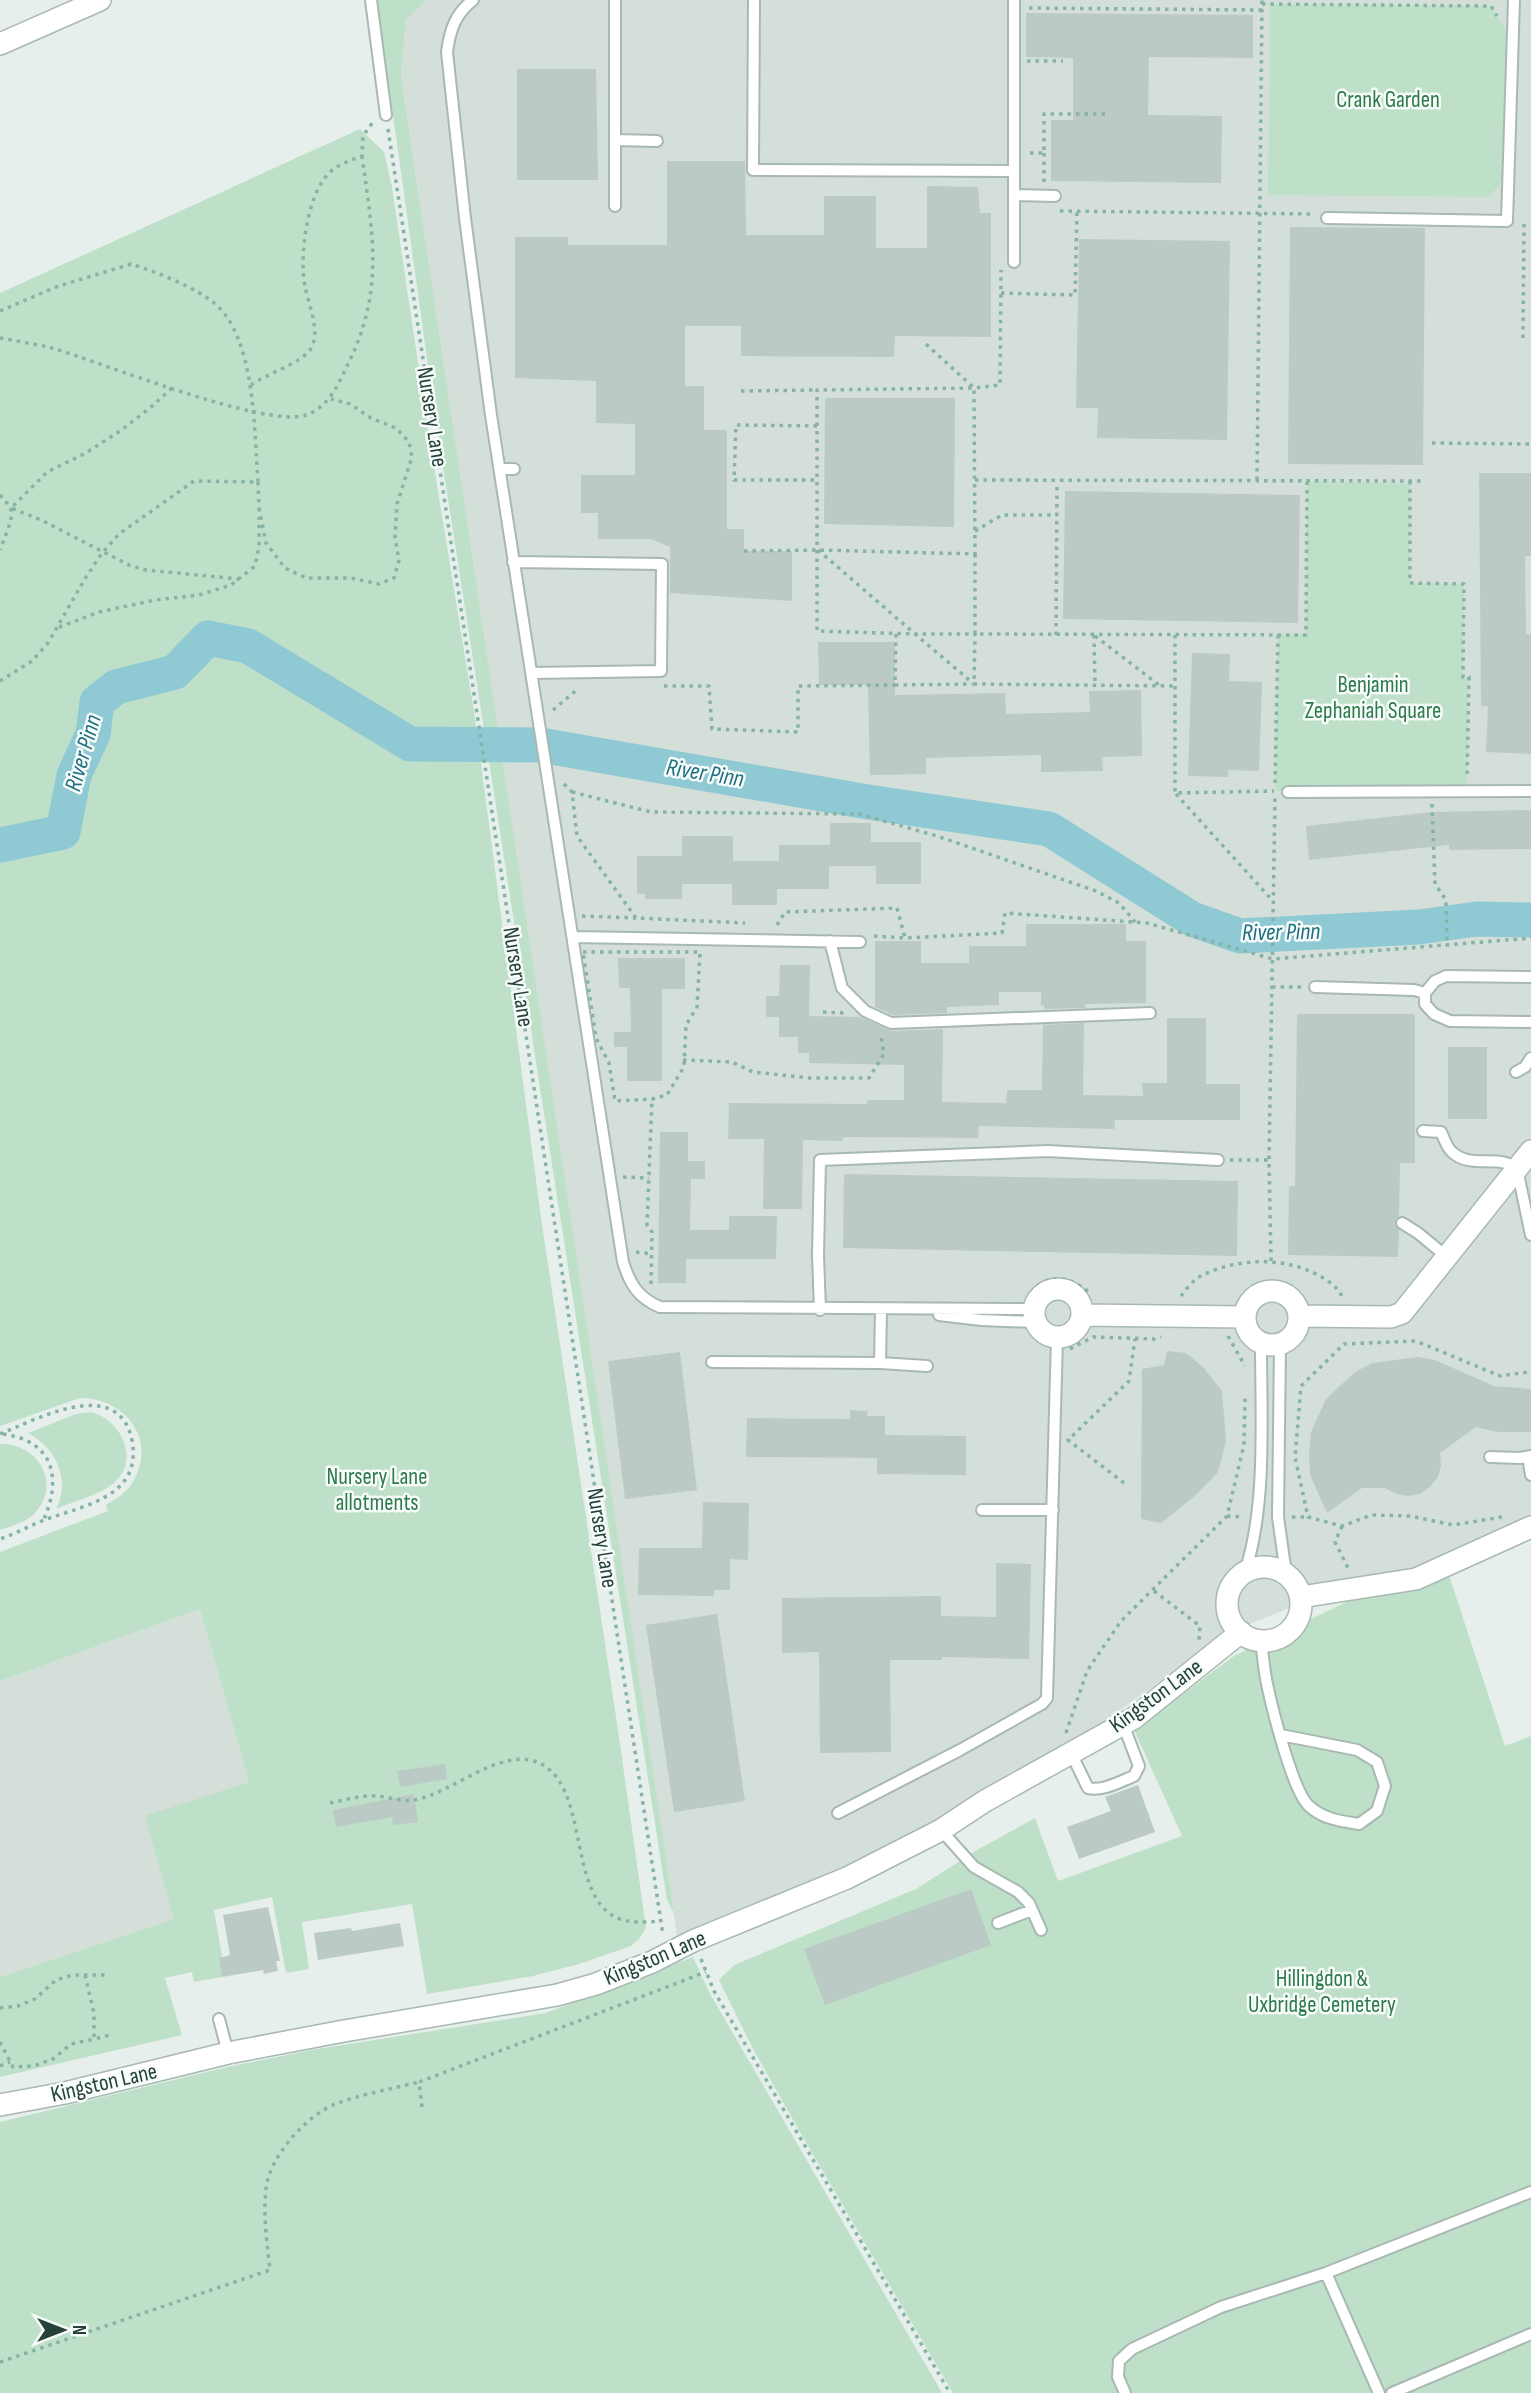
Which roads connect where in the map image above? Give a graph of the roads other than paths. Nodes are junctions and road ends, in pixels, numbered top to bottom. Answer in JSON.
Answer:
{"nodes":[{"id":1,"x":100,"y":0,"type":"edge"},
{"id":2,"x":371,"y":0,"type":"edge"},
{"id":3,"x":473,"y":0,"type":"edge"},
{"id":4,"x":615,"y":0,"type":"edge"},
{"id":5,"x":754,"y":0,"type":"edge"},
{"id":6,"x":1014,"y":0,"type":"edge"},
{"id":7,"x":1514,"y":0,"type":"edge"},
{"id":8,"x":0,"y":44,"type":"edge"},
{"id":9,"x":386,"y":116,"type":"road end"},
{"id":10,"x":615,"y":140,"type":"junction"},
{"id":11,"x":657,"y":141,"type":"dead end"},
{"id":12,"x":1013,"y":171,"type":"junction"},
{"id":13,"x":1013,"y":195,"type":"junction"},
{"id":14,"x":1055,"y":196,"type":"dead end"},
{"id":15,"x":615,"y":206,"type":"dead end"},
{"id":16,"x":1327,"y":218,"type":"dead end"},
{"id":17,"x":1013,"y":262,"type":"dead end"},
{"id":18,"x":500,"y":469,"type":"junction"},
{"id":19,"x":514,"y":469,"type":"dead end"},
{"id":20,"x":513,"y":562,"type":"junction"},
{"id":21,"x":531,"y":673,"type":"junction"},
{"id":22,"x":1531,"y":791,"type":"edge"},
{"id":23,"x":1288,"y":792,"type":"dead end"},
{"id":24,"x":573,"y":937,"type":"junction"},
{"id":25,"x":830,"y":941,"type":"junction"},
{"id":26,"x":860,"y":942,"type":"dead end"},
{"id":27,"x":1531,"y":976,"type":"edge"},
{"id":28,"x":1315,"y":987,"type":"road end"},
{"id":29,"x":1425,"y":993,"type":"junction"},
{"id":30,"x":1150,"y":1013,"type":"dead end"},
{"id":31,"x":1531,"y":1022,"type":"edge"},
{"id":32,"x":1531,"y":1058,"type":"edge"},
{"id":33,"x":1516,"y":1072,"type":"dead end"},
{"id":34,"x":1423,"y":1131,"type":"dead end"},
{"id":35,"x":1531,"y":1151,"type":"edge"},
{"id":36,"x":1218,"y":1160,"type":"dead end"},
{"id":37,"x":1517,"y":1168,"type":"junction"},
{"id":38,"x":1402,"y":1223,"type":"dead end"},
{"id":39,"x":1531,"y":1235,"type":"edge"},
{"id":40,"x":1447,"y":1257,"type":"junction"},
{"id":41,"x":1032,"y":1309,"type":"junction"},
{"id":42,"x":820,"y":1310,"type":"junction"},
{"id":43,"x":881,"y":1310,"type":"junction"},
{"id":44,"x":1082,"y":1315,"type":"junction"},
{"id":45,"x":1299,"y":1316,"type":"junction"},
{"id":46,"x":1244,"y":1317,"type":"junction"},
{"id":47,"x":1063,"y":1344,"type":"junction"},
{"id":48,"x":1270,"y":1344,"type":"junction"},
{"id":49,"x":712,"y":1362,"type":"dead end"},
{"id":50,"x":880,"y":1363,"type":"junction"},
{"id":51,"x":927,"y":1366,"type":"dead end"},
{"id":52,"x":1530,"y":1456,"type":"edge"},
{"id":53,"x":1490,"y":1457,"type":"dead end"},
{"id":54,"x":1531,"y":1475,"type":"edge"},
{"id":55,"x":982,"y":1510,"type":"dead end"},
{"id":56,"x":1053,"y":1510,"type":"junction"},
{"id":57,"x":1531,"y":1527,"type":"edge"},
{"id":58,"x":1245,"y":1572,"type":"junction"},
{"id":59,"x":1286,"y":1574,"type":"junction"},
{"id":60,"x":1301,"y":1597,"type":"junction"},
{"id":61,"x":1241,"y":1632,"type":"junction"},
{"id":62,"x":1261,"y":1641,"type":"junction"},
{"id":63,"x":1123,"y":1724,"type":"junction"},
{"id":64,"x":1281,"y":1735,"type":"junction"},
{"id":65,"x":1067,"y":1748,"type":"junction"},
{"id":66,"x":838,"y":1813,"type":"dead end"},
{"id":67,"x":941,"y":1830,"type":"junction"},
{"id":68,"x":1032,"y":1910,"type":"junction"},
{"id":69,"x":998,"y":1923,"type":"dead end"},
{"id":70,"x":1041,"y":1930,"type":"dead end"},
{"id":71,"x":219,"y":2019,"type":"dead end"},
{"id":72,"x":228,"y":2053,"type":"junction"},
{"id":73,"x":0,"y":2105,"type":"edge"},
{"id":74,"x":1531,"y":2192,"type":"edge"},
{"id":75,"x":1326,"y":2273,"type":"junction"},
{"id":76,"x":1531,"y":2334,"type":"edge"},
{"id":77,"x":1125,"y":2393,"type":"edge"},
{"id":78,"x":1379,"y":2393,"type":"edge"},
{"id":79,"x":1392,"y":2393,"type":"edge"}],
"edges":[{"from":1,"to":8,"type":"street"},
{"from":2,"to":9,"type":"lane"},
{"from":3,"to":18,"type":"lane"},
{"from":4,"to":10,"type":"lane"},
{"from":5,"to":12,"type":"lane"},
{"from":6,"to":12,"type":"lane"},
{"from":7,"to":16,"type":"lane"},
{"from":10,"to":11,"type":"lane"},
{"from":10,"to":15,"type":"lane"},
{"from":12,"to":13,"type":"lane"},
{"from":13,"to":14,"type":"lane"},
{"from":13,"to":17,"type":"lane"},
{"from":18,"to":19,"type":"lane"},
{"from":18,"to":20,"type":"lane"},
{"from":20,"to":21,"type":"lane"},
{"from":20,"to":21,"type":"lane"},
{"from":21,"to":24,"type":"lane"},
{"from":22,"to":23,"type":"lane"},
{"from":24,"to":25,"type":"lane"},
{"from":24,"to":42,"type":"lane"},
{"from":25,"to":26,"type":"lane"},
{"from":25,"to":30,"type":"lane"},
{"from":27,"to":29,"type":"lane"},
{"from":28,"to":29,"type":"lane"},
{"from":29,"to":31,"type":"lane"},
{"from":32,"to":33,"type":"lane"},
{"from":34,"to":37,"type":"lane"},
{"from":35,"to":37,"type":"street"},
{"from":36,"to":42,"type":"lane"},
{"from":37,"to":39,"type":"lane"},
{"from":37,"to":40,"type":"street"},
{"from":38,"to":40,"type":"lane"},
{"from":40,"to":45,"type":"street"},
{"from":41,"to":43,"type":"lane"},
{"from":41,"to":44,"type":"street"},
{"from":41,"to":47,"type":"street"},
{"from":42,"to":43,"type":"lane"},
{"from":43,"to":50,"type":"lane"},
{"from":44,"to":46,"type":"street"},
{"from":44,"to":47,"type":"street"},
{"from":45,"to":46,"type":"street"},
{"from":45,"to":48,"type":"street"},
{"from":46,"to":48,"type":"street"},
{"from":47,"to":56,"type":"lane"},
{"from":48,"to":58,"type":"lane"},
{"from":48,"to":59,"type":"lane"},
{"from":49,"to":50,"type":"lane"},
{"from":50,"to":51,"type":"lane"},
{"from":52,"to":53,"type":"lane"},
{"from":52,"to":54,"type":"lane"},
{"from":55,"to":56,"type":"lane"},
{"from":56,"to":66,"type":"lane"},
{"from":57,"to":60,"type":"street"},
{"from":58,"to":59,"type":"street"},
{"from":58,"to":61,"type":"street"},
{"from":59,"to":60,"type":"street"},
{"from":60,"to":62,"type":"street"},
{"from":61,"to":62,"type":"street"},
{"from":61,"to":63,"type":"street","name":"Kingston Lane"},
{"from":62,"to":64,"type":"lane"},
{"from":63,"to":65,"type":"street","name":"Kingston Lane"},
{"from":63,"to":65,"type":"lane"},
{"from":64,"to":64,"type":"lane"},
{"from":65,"to":67,"type":"street","name":"Kingston Lane"},
{"from":67,"to":68,"type":"lane"},
{"from":67,"to":72,"type":"street","name":"Kingston Lane"},
{"from":68,"to":69,"type":"lane"},
{"from":68,"to":70,"type":"lane"},
{"from":71,"to":72,"type":"lane"},
{"from":72,"to":73,"type":"street","name":"Kingston Lane"},
{"from":74,"to":75,"type":"lane"},
{"from":75,"to":77,"type":"lane"},
{"from":75,"to":78,"type":"lane"},
{"from":76,"to":79,"type":"lane"}]}
